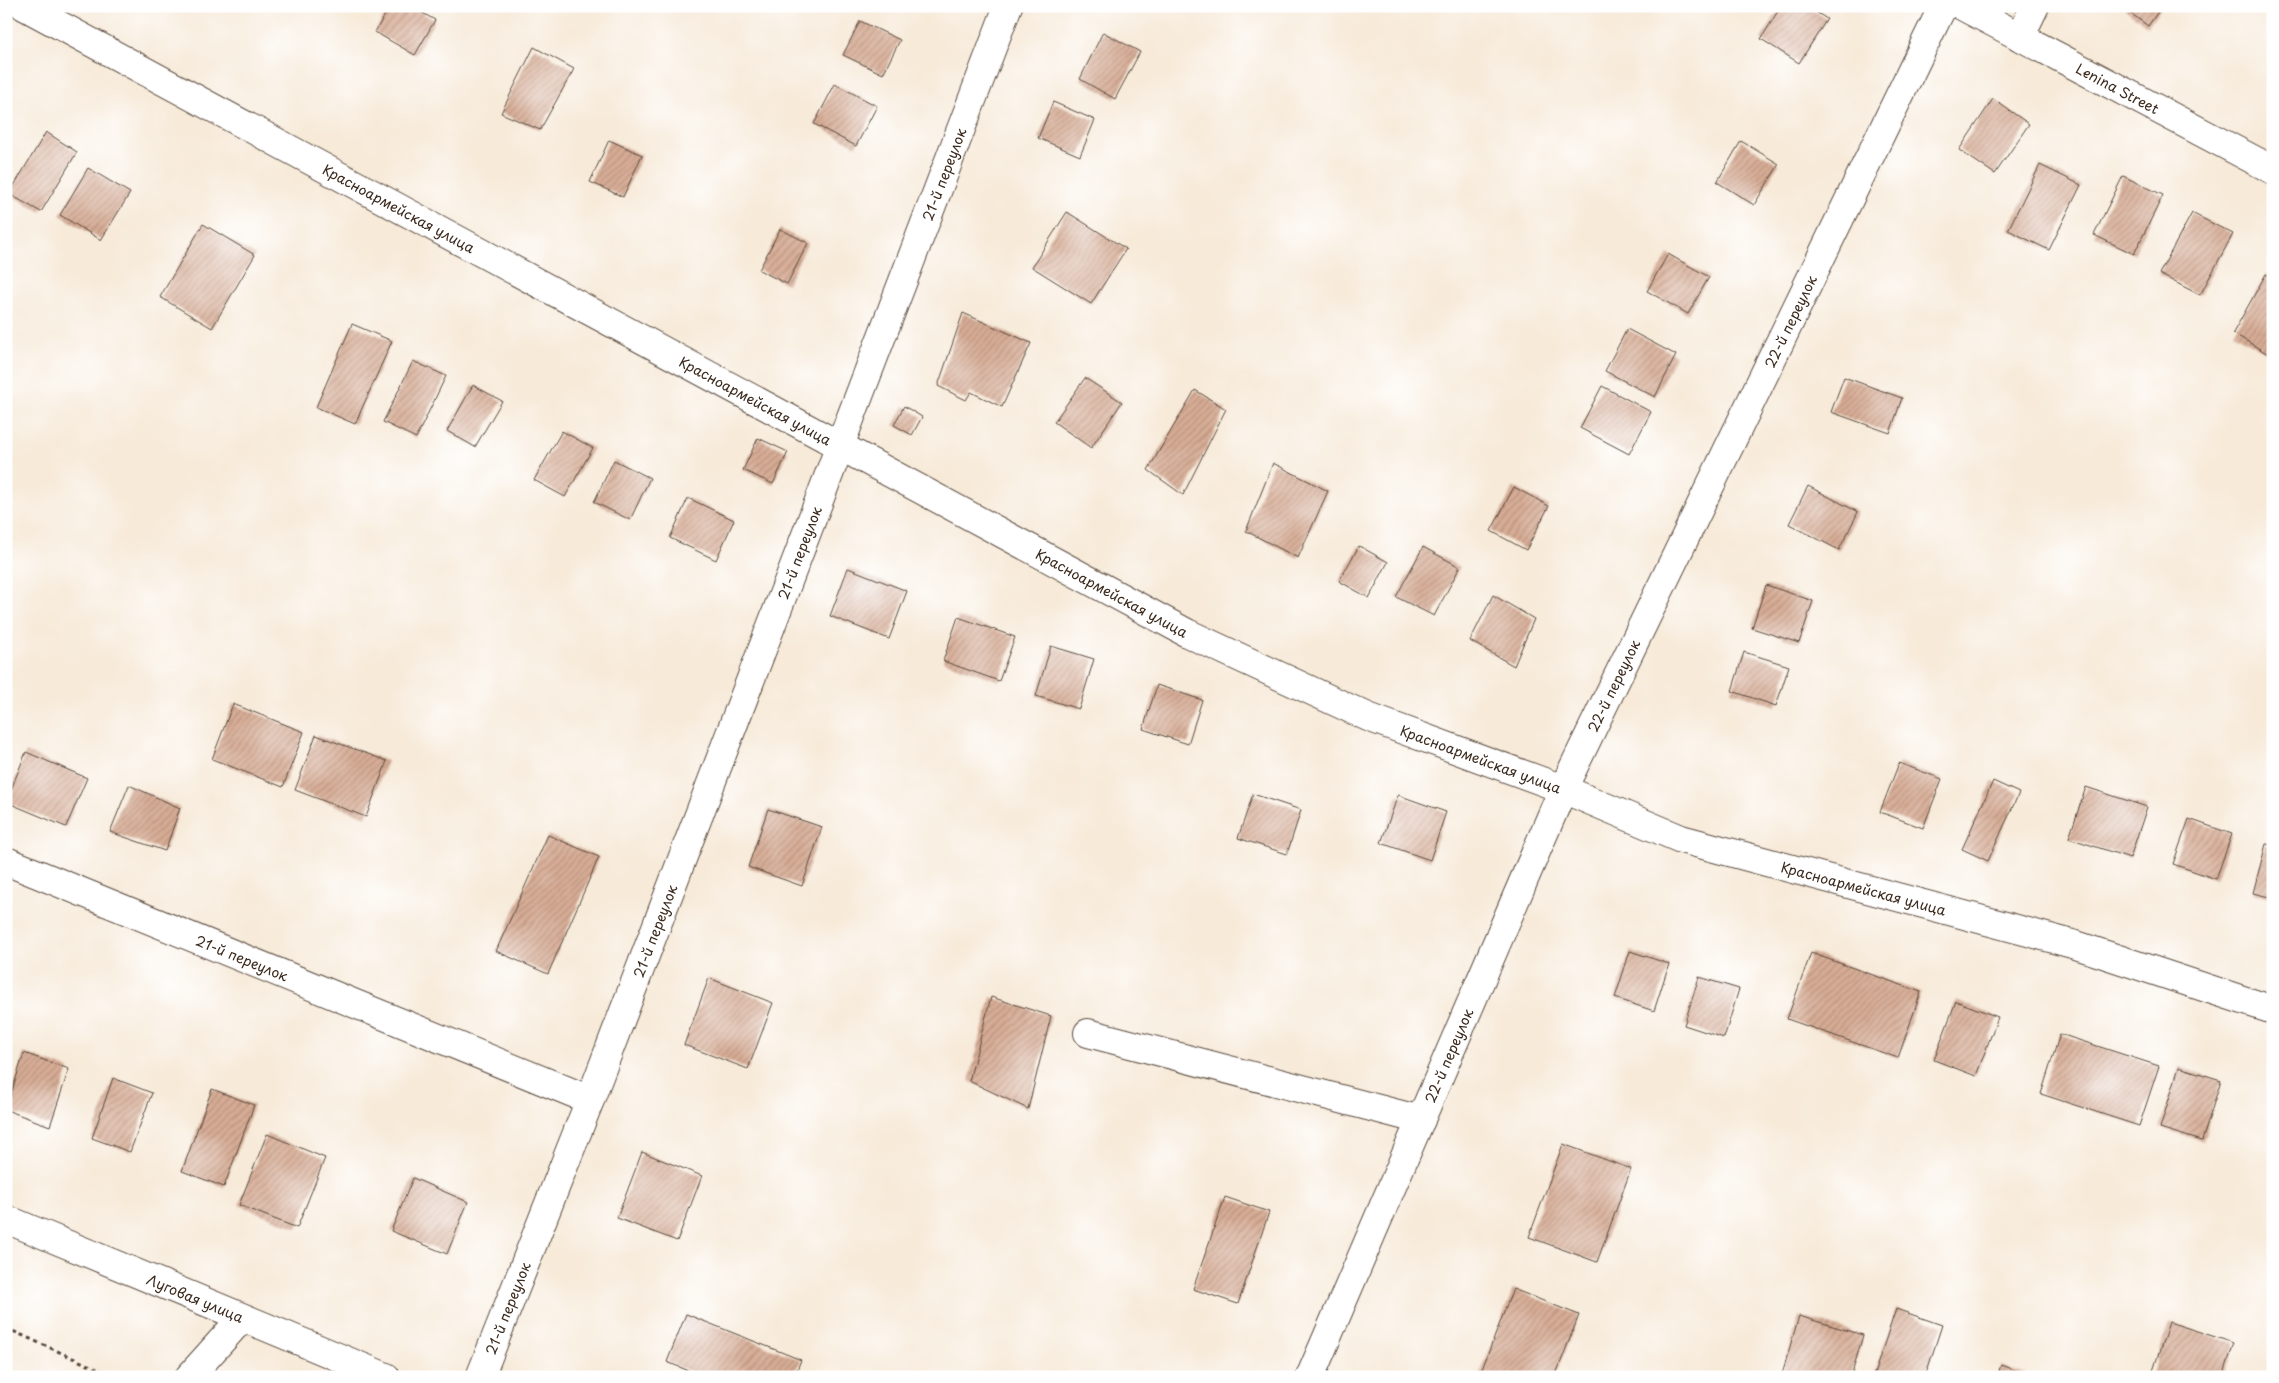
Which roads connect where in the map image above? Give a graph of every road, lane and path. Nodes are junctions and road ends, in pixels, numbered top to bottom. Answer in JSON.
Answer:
{"nodes":[{"id":1,"x":24,"y":6,"type":"edge"},
{"id":2,"x":1008,"y":6,"type":"edge"},
{"id":3,"x":1943,"y":6,"type":"edge"},
{"id":4,"x":1962,"y":6,"type":"edge"},
{"id":5,"x":2035,"y":6,"type":"edge"},
{"id":6,"x":59,"y":14,"type":"edge"},
{"id":7,"x":2020,"y":36,"type":"junction"},
{"id":8,"x":2273,"y":170,"type":"edge"},
{"id":9,"x":838,"y":446,"type":"junction"},
{"id":10,"x":1563,"y":789,"type":"junction"},
{"id":11,"x":6,"y":861,"type":"edge"},
{"id":12,"x":2273,"y":1010,"type":"edge"},
{"id":13,"x":1088,"y":1033,"type":"dead end"},
{"id":14,"x":590,"y":1100,"type":"junction"},
{"id":15,"x":1421,"y":1120,"type":"junction"},
{"id":16,"x":6,"y":1218,"type":"edge"},
{"id":17,"x":242,"y":1318,"type":"junction"},
{"id":18,"x":6,"y":1328,"type":"edge"},
{"id":19,"x":115,"y":1377,"type":"edge"},
{"id":20,"x":189,"y":1377,"type":"edge"},
{"id":21,"x":386,"y":1377,"type":"edge"},
{"id":22,"x":480,"y":1377,"type":"edge"},
{"id":23,"x":1310,"y":1377,"type":"edge"}],
"edges":[{"from":1,"to":6,"type":"street","name":"Красноармейская улица"},
{"from":2,"to":9,"type":"street","name":"21-й переулок"},
{"from":3,"to":10,"type":"street","name":"22-й переулок"},
{"from":4,"to":7,"type":"street","name":"Lenina Street"},
{"from":5,"to":7,"type":"street"},
{"from":6,"to":9,"type":"street","name":"Красноармейская улица"},
{"from":7,"to":8,"type":"street","name":"Lenina Street"},
{"from":9,"to":10,"type":"street","name":"Красноармейская улица"},
{"from":9,"to":14,"type":"street","name":"21-й переулок"},
{"from":10,"to":12,"type":"street","name":"Красноармейская улица"},
{"from":10,"to":15,"type":"street","name":"22-й переулок"},
{"from":11,"to":14,"type":"street","name":"21-й переулок"},
{"from":13,"to":15,"type":"street"},
{"from":14,"to":22,"type":"street","name":"21-й переулок"},
{"from":15,"to":23,"type":"street","name":"22-й переулок"},
{"from":16,"to":17,"type":"street","name":"Луговая улица"},
{"from":17,"to":20,"type":"street"},
{"from":17,"to":21,"type":"street","name":"Луговая улица"},
{"from":18,"to":19,"type":"path"}]}
